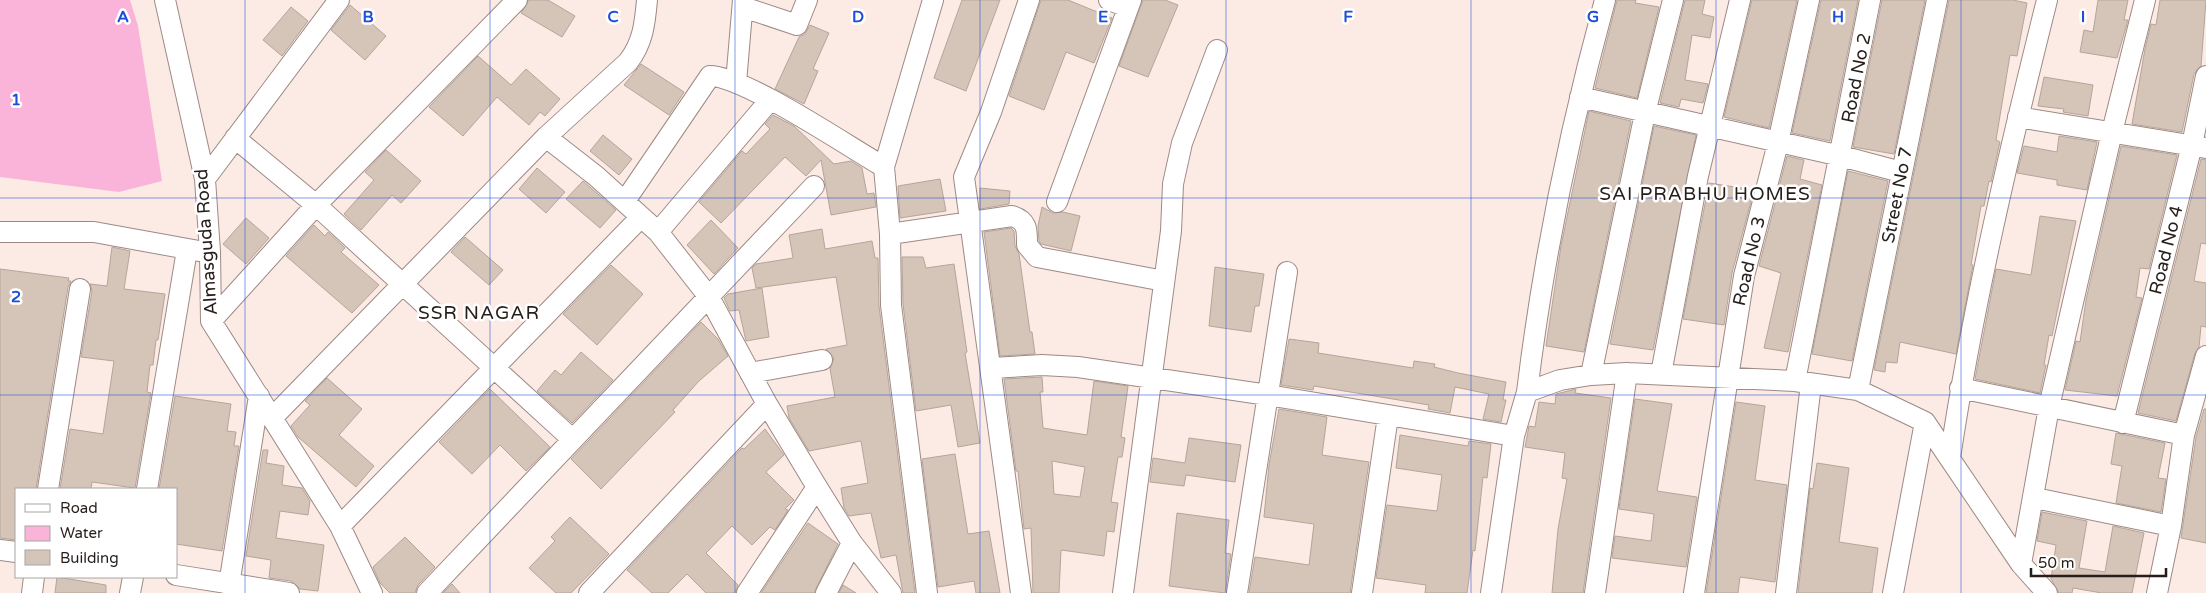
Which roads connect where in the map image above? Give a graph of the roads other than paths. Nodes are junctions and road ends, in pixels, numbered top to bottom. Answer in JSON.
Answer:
{"nodes":[{"id":1,"x":165,"y":0,"type":"edge"},
{"id":2,"x":339,"y":0,"type":"edge"},
{"id":3,"x":517,"y":0,"type":"edge"},
{"id":4,"x":647,"y":0,"type":"edge"},
{"id":5,"x":807,"y":0,"type":"edge"},
{"id":6,"x":932,"y":0,"type":"edge"},
{"id":7,"x":1029,"y":0,"type":"edge"},
{"id":8,"x":1109,"y":0,"type":"edge"},
{"id":9,"x":1606,"y":0,"type":"edge"},
{"id":10,"x":1673,"y":0,"type":"edge"},
{"id":11,"x":1740,"y":0,"type":"edge"},
{"id":12,"x":1809,"y":0,"type":"edge"},
{"id":13,"x":1870,"y":0,"type":"edge"},
{"id":14,"x":1937,"y":0,"type":"edge"},
{"id":15,"x":2047,"y":0,"type":"edge"},
{"id":16,"x":2145,"y":0,"type":"edge"},
{"id":17,"x":743,"y":3,"type":"edge"},
{"id":18,"x":1130,"y":4,"type":"edge"},
{"id":19,"x":1217,"y":50,"type":"dead end"},
{"id":20,"x":2206,"y":76,"type":"edge"},
{"id":21,"x":736,"y":83,"type":"junction"},
{"id":22,"x":1580,"y":97,"type":"junction"},
{"id":23,"x":770,"y":100,"type":"junction"},
{"id":24,"x":1645,"y":113,"type":"junction"},
{"id":25,"x":2018,"y":116,"type":"junction"},
{"id":26,"x":1711,"y":128,"type":"junction"},
{"id":27,"x":2112,"y":132,"type":"junction"},
{"id":28,"x":546,"y":137,"type":"junction"},
{"id":29,"x":235,"y":138,"type":"junction"},
{"id":30,"x":1778,"y":143,"type":"junction"},
{"id":31,"x":2199,"y":147,"type":"edge"},
{"id":32,"x":1841,"y":156,"type":"junction"},
{"id":33,"x":884,"y":167,"type":"junction"},
{"id":34,"x":1901,"y":172,"type":"junction"},
{"id":35,"x":204,"y":179,"type":"junction"},
{"id":36,"x":814,"y":186,"type":"dead end"},
{"id":37,"x":625,"y":201,"type":"junction"},
{"id":38,"x":1058,"y":202,"type":"dead end"},
{"id":39,"x":316,"y":205,"type":"junction"},
{"id":40,"x":641,"y":217,"type":"junction"},
{"id":41,"x":970,"y":221,"type":"junction"},
{"id":42,"x":0,"y":232,"type":"edge"},
{"id":43,"x":658,"y":232,"type":"junction"},
{"id":44,"x":890,"y":234,"type":"junction"},
{"id":45,"x":186,"y":250,"type":"junction"},
{"id":46,"x":210,"y":252,"type":"junction"},
{"id":47,"x":1287,"y":272,"type":"dead end"},
{"id":48,"x":1164,"y":281,"type":"junction"},
{"id":49,"x":405,"y":284,"type":"junction"},
{"id":50,"x":80,"y":289,"type":"dead end"},
{"id":51,"x":709,"y":297,"type":"junction"},
{"id":52,"x":211,"y":321,"type":"junction"},
{"id":53,"x":2206,"y":356,"type":"edge"},
{"id":54,"x":822,"y":360,"type":"dead end"},
{"id":55,"x":496,"y":368,"type":"junction"},
{"id":56,"x":992,"y":368,"type":"junction"},
{"id":57,"x":750,"y":373,"type":"junction"},
{"id":58,"x":1627,"y":373,"type":"junction"},
{"id":59,"x":1661,"y":374,"type":"junction"},
{"id":60,"x":1590,"y":375,"type":"junction"},
{"id":61,"x":1727,"y":377,"type":"junction"},
{"id":62,"x":1151,"y":378,"type":"junction"},
{"id":63,"x":1803,"y":382,"type":"junction"},
{"id":64,"x":1960,"y":388,"type":"junction"},
{"id":65,"x":1858,"y":390,"type":"junction"},
{"id":66,"x":1527,"y":392,"type":"junction"},
{"id":67,"x":1268,"y":395,"type":"junction"},
{"id":68,"x":259,"y":396,"type":"junction"},
{"id":69,"x":767,"y":404,"type":"junction"},
{"id":70,"x":2049,"y":407,"type":"junction"},
{"id":71,"x":1388,"y":416,"type":"junction"},
{"id":72,"x":273,"y":417,"type":"junction"},
{"id":73,"x":1925,"y":422,"type":"junction"},
{"id":74,"x":2123,"y":422,"type":"junction"},
{"id":75,"x":2184,"y":435,"type":"junction"},
{"id":76,"x":1514,"y":436,"type":"junction"},
{"id":77,"x":572,"y":439,"type":"junction"},
{"id":78,"x":1950,"y":458,"type":"junction"},
{"id":79,"x":817,"y":487,"type":"junction"},
{"id":80,"x":48,"y":488,"type":"edge"},
{"id":81,"x":147,"y":488,"type":"edge"},
{"id":82,"x":2034,"y":498,"type":"junction"},
{"id":83,"x":340,"y":526,"type":"junction"},
{"id":84,"x":2171,"y":526,"type":"junction"},
{"id":85,"x":852,"y":543,"type":"junction"},
{"id":86,"x":0,"y":550,"type":"edge"},
{"id":87,"x":15,"y":552,"type":"edge"},
{"id":88,"x":2021,"y":564,"type":"junction"},
{"id":89,"x":178,"y":576,"type":"edge"},
{"id":90,"x":34,"y":578,"type":"edge"},
{"id":91,"x":133,"y":578,"type":"edge"},
{"id":92,"x":222,"y":587,"type":"edge"},
{"id":93,"x":32,"y":593,"type":"edge"},
{"id":94,"x":130,"y":593,"type":"edge"},
{"id":95,"x":289,"y":593,"type":"edge"},
{"id":96,"x":372,"y":593,"type":"edge"},
{"id":97,"x":427,"y":593,"type":"edge"},
{"id":98,"x":589,"y":593,"type":"edge"},
{"id":99,"x":747,"y":593,"type":"edge"},
{"id":100,"x":826,"y":593,"type":"edge"},
{"id":101,"x":891,"y":593,"type":"edge"},
{"id":102,"x":927,"y":593,"type":"edge"},
{"id":103,"x":1021,"y":593,"type":"edge"},
{"id":104,"x":1123,"y":593,"type":"edge"},
{"id":105,"x":1237,"y":593,"type":"edge"},
{"id":106,"x":1362,"y":593,"type":"edge"},
{"id":107,"x":1491,"y":593,"type":"edge"},
{"id":108,"x":1595,"y":593,"type":"edge"},
{"id":109,"x":1694,"y":593,"type":"edge"},
{"id":110,"x":1786,"y":593,"type":"edge"},
{"id":111,"x":1894,"y":593,"type":"edge"},
{"id":112,"x":2047,"y":593,"type":"edge"},
{"id":113,"x":2157,"y":593,"type":"edge"}],
"edges":[{"from":1,"to":35,"type":"street","name":"Almasguda Road"},
{"from":2,"to":29,"type":"street"},
{"from":3,"to":39,"type":"street"},
{"from":4,"to":28,"type":"street"},
{"from":5,"to":17,"type":"street"},
{"from":6,"to":33,"type":"street"},
{"from":7,"to":41,"type":"street"},
{"from":8,"to":18,"type":"street"},
{"from":9,"to":22,"type":"street"},
{"from":10,"to":24,"type":"street"},
{"from":11,"to":26,"type":"street"},
{"from":12,"to":30,"type":"street","name":"Road No 3"},
{"from":13,"to":32,"type":"street","name":"Road No 2"},
{"from":14,"to":34,"type":"street","name":"Street No 7"},
{"from":15,"to":25,"type":"street"},
{"from":16,"to":27,"type":"street"},
{"from":17,"to":21,"type":"street"},
{"from":18,"to":38,"type":"street"},
{"from":19,"to":48,"type":"street"},
{"from":20,"to":31,"type":"street","name":"Road No 4"},
{"from":21,"to":23,"type":"street"},
{"from":21,"to":37,"type":"street"},
{"from":22,"to":24,"type":"street"},
{"from":22,"to":66,"type":"street"},
{"from":23,"to":33,"type":"street"},
{"from":23,"to":43,"type":"street"},
{"from":24,"to":26,"type":"street"},
{"from":24,"to":60,"type":"street"},
{"from":25,"to":27,"type":"street"},
{"from":25,"to":64,"type":"street"},
{"from":26,"to":30,"type":"street"},
{"from":26,"to":59,"type":"street"},
{"from":27,"to":31,"type":"street"},
{"from":27,"to":70,"type":"street"},
{"from":28,"to":37,"type":"street"},
{"from":28,"to":49,"type":"street"},
{"from":29,"to":35,"type":"street"},
{"from":29,"to":39,"type":"street"},
{"from":30,"to":32,"type":"street"},
{"from":30,"to":61,"type":"street","name":"Road No 3"},
{"from":31,"to":74,"type":"street","name":"Road No 4"},
{"from":32,"to":34,"type":"street"},
{"from":32,"to":63,"type":"street","name":"Road No 2"},
{"from":33,"to":44,"type":"street"},
{"from":34,"to":65,"type":"street","name":"Street No 7"},
{"from":35,"to":46,"type":"street","name":"Almasguda Road"},
{"from":36,"to":51,"type":"street"},
{"from":37,"to":40,"type":"street"},
{"from":39,"to":49,"type":"street"},
{"from":39,"to":52,"type":"street"},
{"from":40,"to":43,"type":"street"},
{"from":40,"to":55,"type":"street"},
{"from":41,"to":44,"type":"street"},
{"from":41,"to":48,"type":"street"},
{"from":41,"to":56,"type":"street"},
{"from":42,"to":45,"type":"street"},
{"from":43,"to":51,"type":"street"},
{"from":44,"to":102,"type":"street"},
{"from":45,"to":46,"type":"street"},
{"from":45,"to":81,"type":"street"},
{"from":46,"to":52,"type":"street","name":"Almasguda Road"},
{"from":47,"to":67,"type":"street"},
{"from":48,"to":62,"type":"street"},
{"from":49,"to":55,"type":"street"},
{"from":49,"to":72,"type":"street"},
{"from":50,"to":80,"type":"street"},
{"from":51,"to":57,"type":"street"},
{"from":51,"to":77,"type":"street"},
{"from":52,"to":68,"type":"street","name":"Almasguda Road"},
{"from":53,"to":75,"type":"street"},
{"from":54,"to":57,"type":"street"},
{"from":55,"to":77,"type":"street"},
{"from":55,"to":83,"type":"street"},
{"from":56,"to":62,"type":"street"},
{"from":56,"to":103,"type":"street"},
{"from":57,"to":69,"type":"street"},
{"from":58,"to":59,"type":"street"},
{"from":58,"to":60,"type":"street"},
{"from":58,"to":108,"type":"street"},
{"from":59,"to":61,"type":"street"},
{"from":60,"to":66,"type":"street"},
{"from":61,"to":63,"type":"street"},
{"from":61,"to":109,"type":"street","name":"Road No 3"},
{"from":62,"to":67,"type":"street"},
{"from":62,"to":104,"type":"street"},
{"from":63,"to":65,"type":"street"},
{"from":63,"to":110,"type":"street","name":"Road No 2"},
{"from":64,"to":70,"type":"street"},
{"from":64,"to":78,"type":"street"},
{"from":65,"to":73,"type":"street"},
{"from":66,"to":76,"type":"street"},
{"from":67,"to":71,"type":"street"},
{"from":67,"to":105,"type":"street"},
{"from":68,"to":72,"type":"street","name":"Almasguda Road"},
{"from":68,"to":92,"type":"street"},
{"from":69,"to":79,"type":"street"},
{"from":69,"to":98,"type":"street"},
{"from":70,"to":74,"type":"street"},
{"from":70,"to":82,"type":"street"},
{"from":71,"to":76,"type":"street"},
{"from":71,"to":106,"type":"street"},
{"from":72,"to":83,"type":"street","name":"Almasguda Road"},
{"from":73,"to":78,"type":"street"},
{"from":73,"to":111,"type":"street"},
{"from":74,"to":75,"type":"street"},
{"from":75,"to":84,"type":"street"},
{"from":76,"to":107,"type":"street"},
{"from":77,"to":97,"type":"street"},
{"from":78,"to":88,"type":"street"},
{"from":79,"to":85,"type":"street"},
{"from":79,"to":99,"type":"street"},
{"from":82,"to":84,"type":"street"},
{"from":82,"to":88,"type":"street"},
{"from":83,"to":96,"type":"street","name":"Almasguda Road"},
{"from":84,"to":113,"type":"street"},
{"from":85,"to":100,"type":"street"},
{"from":85,"to":101,"type":"street"},
{"from":86,"to":87,"type":"street"},
{"from":88,"to":112,"type":"street"},
{"from":89,"to":92,"type":"street"},
{"from":90,"to":93,"type":"street"},
{"from":91,"to":94,"type":"street"},
{"from":92,"to":95,"type":"street"}]}
